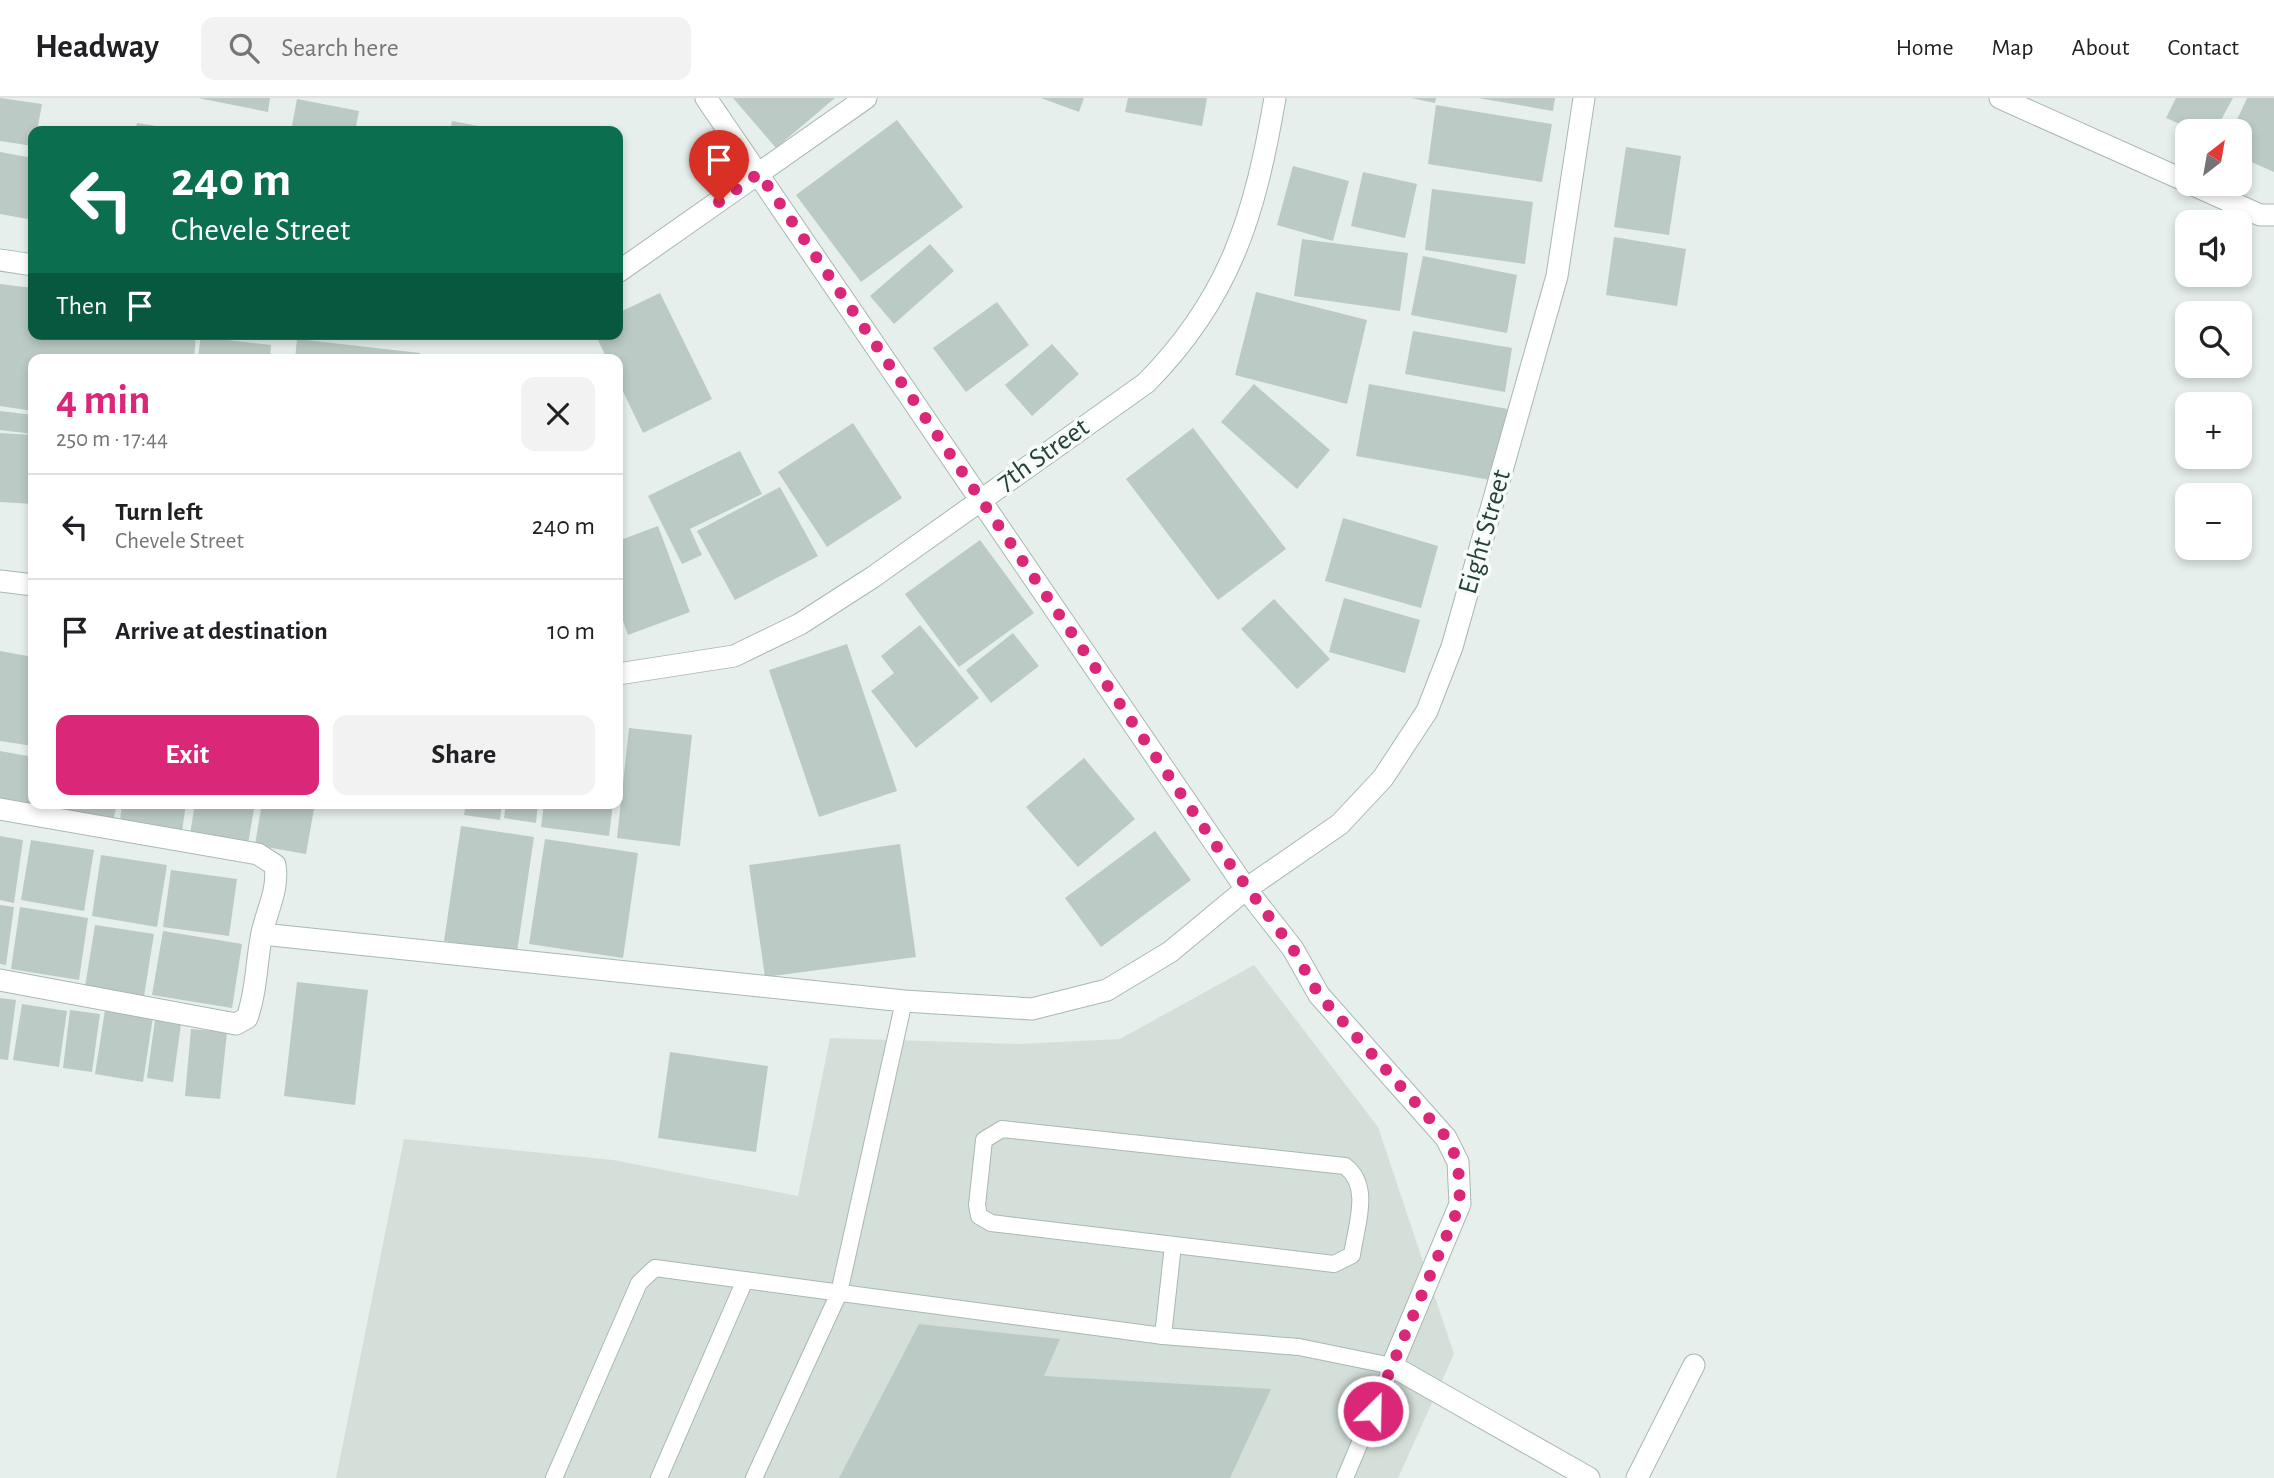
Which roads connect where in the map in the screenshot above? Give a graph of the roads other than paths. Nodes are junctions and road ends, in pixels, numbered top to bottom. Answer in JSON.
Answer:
{"nodes":[{"id":1,"x":706,"y":98,"type":"edge"},
{"id":2,"x":866,"y":98,"type":"edge"},
{"id":3,"x":1275,"y":98,"type":"edge"},
{"id":4,"x":1584,"y":98,"type":"edge"},
{"id":5,"x":2000,"y":98,"type":"edge"},
{"id":6,"x":759,"y":173,"type":"junction"},
{"id":7,"x":2175,"y":177,"type":"edge"},
{"id":8,"x":2218,"y":196,"type":"edge"},
{"id":9,"x":2274,"y":215,"type":"edge"},
{"id":10,"x":0,"y":260,"type":"edge"},
{"id":11,"x":28,"y":264,"type":"edge"},
{"id":12,"x":623,"y":268,"type":"edge"},
{"id":13,"x":979,"y":500,"type":"junction"},
{"id":14,"x":0,"y":581,"type":"edge"},
{"id":15,"x":28,"y":584,"type":"edge"},
{"id":16,"x":623,"y":673,"type":"edge"},
{"id":17,"x":0,"y":809,"type":"edge"},
{"id":18,"x":1246,"y":889,"type":"junction"},
{"id":19,"x":262,"y":934,"type":"junction"},
{"id":20,"x":0,"y":980,"type":"edge"},
{"id":21,"x":905,"y":1001,"type":"junction"},
{"id":22,"x":1173,"y":1245,"type":"junction"},
{"id":23,"x":745,"y":1280,"type":"junction"},
{"id":24,"x":839,"y":1293,"type":"junction"},
{"id":25,"x":1163,"y":1336,"type":"junction"},
{"id":26,"x":1694,"y":1365,"type":"dead end"},
{"id":27,"x":1392,"y":1366,"type":"junction"},
{"id":28,"x":554,"y":1478,"type":"edge"},
{"id":29,"x":659,"y":1478,"type":"edge"},
{"id":30,"x":754,"y":1478,"type":"edge"},
{"id":31,"x":1345,"y":1478,"type":"edge"},
{"id":32,"x":1589,"y":1478,"type":"edge"},
{"id":33,"x":1637,"y":1478,"type":"edge"}],
"edges":[{"from":1,"to":6,"type":"street"},
{"from":2,"to":6,"type":"street"},
{"from":3,"to":13,"type":"street","name":"7th Street"},
{"from":4,"to":18,"type":"street","name":"Eight Street"},
{"from":5,"to":7,"type":"street"},
{"from":6,"to":12,"type":"street"},
{"from":6,"to":13,"type":"street"},
{"from":8,"to":9,"type":"street"},
{"from":10,"to":11,"type":"street"},
{"from":13,"to":16,"type":"street","name":"7th Street"},
{"from":13,"to":18,"type":"street"},
{"from":14,"to":15,"type":"street"},
{"from":17,"to":19,"type":"street"},
{"from":18,"to":21,"type":"street","name":"Eight Street"},
{"from":18,"to":27,"type":"street"},
{"from":19,"to":20,"type":"street"},
{"from":19,"to":21,"type":"street","name":"Eight Street"},
{"from":21,"to":24,"type":"lane"},
{"from":22,"to":22,"type":"lane"},
{"from":22,"to":25,"type":"lane"},
{"from":23,"to":24,"type":"lane"},
{"from":23,"to":28,"type":"lane"},
{"from":23,"to":29,"type":"lane"},
{"from":24,"to":25,"type":"lane"},
{"from":24,"to":30,"type":"lane"},
{"from":25,"to":27,"type":"lane"},
{"from":26,"to":33,"type":"street"},
{"from":27,"to":31,"type":"lane"},
{"from":27,"to":32,"type":"street"}]}
